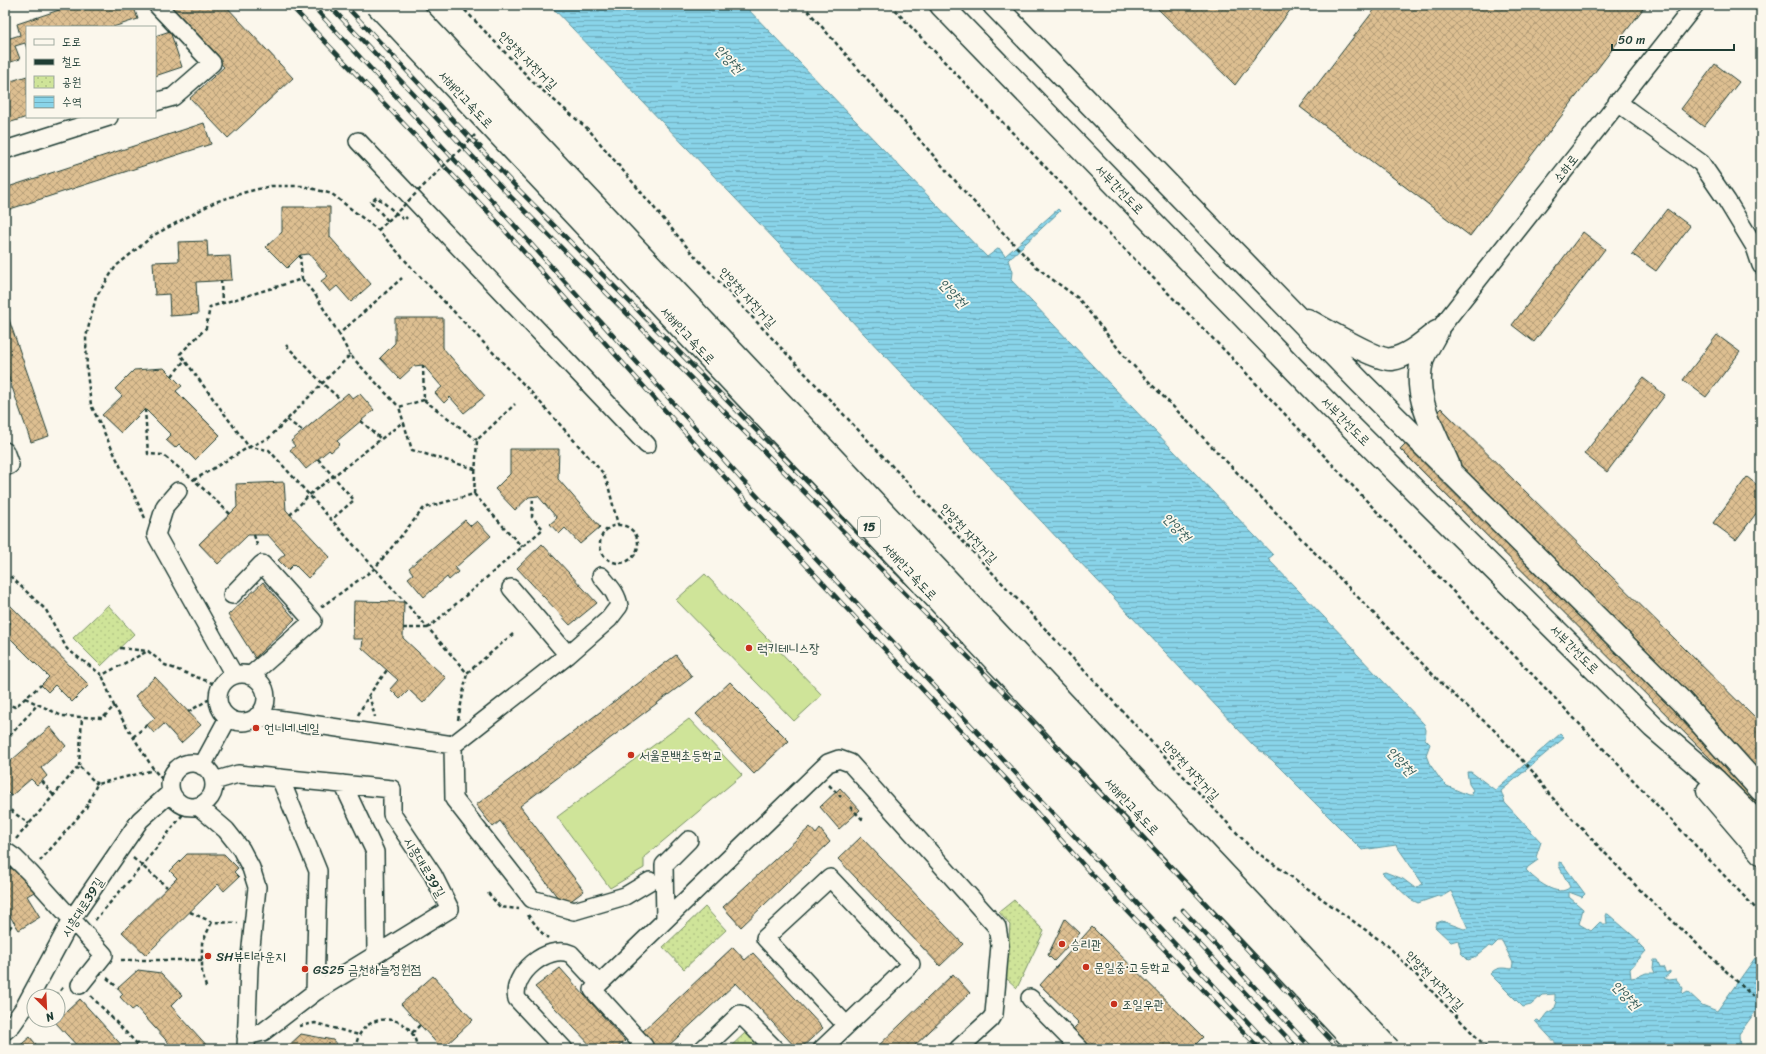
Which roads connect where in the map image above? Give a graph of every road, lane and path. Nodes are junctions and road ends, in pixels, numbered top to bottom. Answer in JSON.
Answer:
{"nodes":[{"id":1,"x":157,"y":5,"type":"edge"},
{"id":2,"x":377,"y":5,"type":"edge"},
{"id":3,"x":406,"y":5,"type":"edge"},
{"id":4,"x":460,"y":5,"type":"edge"},
{"id":5,"x":804,"y":5,"type":"edge"},
{"id":6,"x":890,"y":5,"type":"edge"},
{"id":7,"x":942,"y":5,"type":"edge"},
{"id":8,"x":994,"y":5,"type":"edge"},
{"id":9,"x":1694,"y":5,"type":"edge"},
{"id":10,"x":156,"y":102,"type":"edge"},
{"id":11,"x":1617,"y":102,"type":"junction"},
{"id":12,"x":106,"y":118,"type":"edge"},
{"id":13,"x":358,"y":140,"type":"dead end"},
{"id":14,"x":483,"y":148,"type":"dead end"},
{"id":15,"x":5,"y":150,"type":"edge"},
{"id":16,"x":407,"y":217,"type":"dead end"},
{"id":17,"x":388,"y":221,"type":"junction"},
{"id":18,"x":378,"y":230,"type":"junction"},
{"id":19,"x":300,"y":255,"type":"dead end"},
{"id":20,"x":1761,"y":265,"type":"edge"},
{"id":21,"x":402,"y":278,"type":"dead end"},
{"id":22,"x":302,"y":279,"type":"junction"},
{"id":23,"x":220,"y":280,"type":"dead end"},
{"id":24,"x":222,"y":303,"type":"junction"},
{"id":25,"x":1293,"y":313,"type":"junction"},
{"id":26,"x":1437,"y":332,"type":"junction"},
{"id":27,"x":339,"y":334,"type":"junction"},
{"id":28,"x":286,"y":345,"type":"dead end"},
{"id":29,"x":350,"y":355,"type":"junction"},
{"id":30,"x":184,"y":361,"type":"junction"},
{"id":31,"x":423,"y":365,"type":"dead end"},
{"id":32,"x":172,"y":376,"type":"dead end"},
{"id":33,"x":322,"y":383,"type":"junction"},
{"id":34,"x":340,"y":399,"type":"dead end"},
{"id":35,"x":424,"y":400,"type":"junction"},
{"id":36,"x":515,"y":404,"type":"dead end"},
{"id":37,"x":399,"y":407,"type":"junction"},
{"id":38,"x":145,"y":409,"type":"dead end"},
{"id":39,"x":287,"y":420,"type":"junction"},
{"id":40,"x":361,"y":421,"type":"dead end"},
{"id":41,"x":403,"y":422,"type":"junction"},
{"id":42,"x":302,"y":431,"type":"dead end"},
{"id":43,"x":381,"y":440,"type":"junction"},
{"id":44,"x":477,"y":440,"type":"junction"},
{"id":45,"x":648,"y":445,"type":"dead end"},
{"id":46,"x":249,"y":447,"type":"junction"},
{"id":47,"x":5,"y":451,"type":"edge"},
{"id":48,"x":318,"y":459,"type":"dead end"},
{"id":49,"x":5,"y":466,"type":"edge"},
{"id":50,"x":475,"y":469,"type":"junction"},
{"id":51,"x":334,"y":476,"type":"junction"},
{"id":52,"x":1454,"y":476,"type":"junction"},
{"id":53,"x":194,"y":480,"type":"junction"},
{"id":54,"x":178,"y":491,"type":"dead end"},
{"id":55,"x":474,"y":494,"type":"junction"},
{"id":56,"x":309,"y":495,"type":"junction"},
{"id":57,"x":533,"y":496,"type":"dead end"},
{"id":58,"x":230,"y":514,"type":"dead end"},
{"id":59,"x":290,"y":515,"type":"dead end"},
{"id":60,"x":331,"y":520,"type":"junction"},
{"id":61,"x":618,"y":525,"type":"junction"},
{"id":62,"x":156,"y":535,"type":"junction"},
{"id":63,"x":522,"y":547,"type":"junction"},
{"id":64,"x":374,"y":569,"type":"junction"},
{"id":65,"x":601,"y":576,"type":"dead end"},
{"id":66,"x":5,"y":580,"type":"edge"},
{"id":67,"x":511,"y":588,"type":"dead end"},
{"id":68,"x":232,"y":595,"type":"dead end"},
{"id":69,"x":309,"y":616,"type":"junction"},
{"id":70,"x":403,"y":628,"type":"dead end"},
{"id":71,"x":428,"y":628,"type":"junction"},
{"id":72,"x":513,"y":634,"type":"dead end"},
{"id":73,"x":120,"y":648,"type":"dead end"},
{"id":74,"x":148,"y":651,"type":"junction"},
{"id":75,"x":568,"y":654,"type":"junction"},
{"id":76,"x":387,"y":670,"type":"dead end"},
{"id":77,"x":467,"y":673,"type":"junction"},
{"id":78,"x":102,"y":675,"type":"junction"},
{"id":79,"x":249,"y":679,"type":"junction"},
{"id":80,"x":41,"y":685,"type":"dead end"},
{"id":81,"x":219,"y":690,"type":"junction"},
{"id":82,"x":369,"y":695,"type":"junction"},
{"id":83,"x":26,"y":698,"type":"junction"},
{"id":84,"x":1681,"y":702,"type":"junction"},
{"id":85,"x":5,"y":703,"type":"edge"},
{"id":86,"x":38,"y":704,"type":"junction"},
{"id":87,"x":114,"y":706,"type":"junction"},
{"id":88,"x":188,"y":712,"type":"dead end"},
{"id":89,"x":257,"y":716,"type":"junction"},
{"id":90,"x":82,"y":717,"type":"junction"},
{"id":91,"x":228,"y":718,"type":"junction"},
{"id":92,"x":307,"y":723,"type":"junction"},
{"id":93,"x":147,"y":725,"type":"dead end"},
{"id":94,"x":1653,"y":726,"type":"junction"},
{"id":95,"x":350,"y":729,"type":"junction"},
{"id":96,"x":379,"y":734,"type":"junction"},
{"id":97,"x":133,"y":737,"type":"junction"},
{"id":98,"x":5,"y":741,"type":"edge"},
{"id":99,"x":453,"y":745,"type":"junction"},
{"id":100,"x":79,"y":766,"type":"junction"},
{"id":101,"x":202,"y":766,"type":"junction"},
{"id":102,"x":1761,"y":766,"type":"edge"},
{"id":103,"x":154,"y":770,"type":"junction"},
{"id":104,"x":280,"y":778,"type":"junction"},
{"id":105,"x":42,"y":780,"type":"dead end"},
{"id":106,"x":214,"y":781,"type":"junction"},
{"id":107,"x":97,"y":784,"type":"junction"},
{"id":108,"x":343,"y":784,"type":"junction"},
{"id":109,"x":828,"y":784,"type":"dead end"},
{"id":110,"x":167,"y":785,"type":"junction"},
{"id":111,"x":1761,"y":790,"type":"edge"},
{"id":112,"x":54,"y":796,"type":"junction"},
{"id":113,"x":841,"y":797,"type":"dead end"},
{"id":114,"x":5,"y":806,"type":"edge"},
{"id":115,"x":194,"y":806,"type":"junction"},
{"id":116,"x":850,"y":807,"type":"dead end"},
{"id":117,"x":864,"y":821,"type":"dead end"},
{"id":118,"x":29,"y":824,"type":"junction"},
{"id":119,"x":1761,"y":826,"type":"edge"},
{"id":120,"x":689,"y":840,"type":"dead end"},
{"id":121,"x":6,"y":851,"type":"edge"},
{"id":122,"x":1761,"y":853,"type":"edge"},
{"id":123,"x":132,"y":858,"type":"dead end"},
{"id":124,"x":142,"y":866,"type":"junction"},
{"id":125,"x":30,"y":873,"type":"junction"},
{"id":126,"x":650,"y":881,"type":"dead end"},
{"id":127,"x":167,"y":888,"type":"dead end"},
{"id":128,"x":488,"y":892,"type":"dead end"},
{"id":129,"x":190,"y":912,"type":"dead end"},
{"id":130,"x":1761,"y":914,"type":"edge"},
{"id":131,"x":72,"y":919,"type":"junction"},
{"id":132,"x":665,"y":919,"type":"junction"},
{"id":133,"x":14,"y":922,"type":"dead end"},
{"id":134,"x":212,"y":922,"type":"junction"},
{"id":135,"x":253,"y":924,"type":"junction"},
{"id":136,"x":85,"y":932,"type":"junction"},
{"id":137,"x":542,"y":933,"type":"dead end"},
{"id":138,"x":5,"y":934,"type":"edge"},
{"id":139,"x":376,"y":954,"type":"junction"},
{"id":140,"x":120,"y":960,"type":"dead end"},
{"id":141,"x":202,"y":960,"type":"junction"},
{"id":142,"x":598,"y":984,"type":"junction"},
{"id":143,"x":80,"y":985,"type":"junction"},
{"id":144,"x":206,"y":987,"type":"dead end"},
{"id":145,"x":62,"y":988,"type":"edge"},
{"id":146,"x":315,"y":992,"type":"junction"},
{"id":147,"x":1030,"y":998,"type":"dead end"},
{"id":148,"x":1761,"y":1004,"type":"edge"},
{"id":149,"x":420,"y":1025,"type":"dead end"},
{"id":150,"x":846,"y":1025,"type":"junction"},
{"id":151,"x":293,"y":1027,"type":"dead end"},
{"id":152,"x":5,"y":1031,"type":"edge"},
{"id":153,"x":412,"y":1033,"type":"junction"},
{"id":154,"x":359,"y":1035,"type":"junction"},
{"id":155,"x":246,"y":1042,"type":"edge"},
{"id":156,"x":823,"y":1048,"type":"edge"},
{"id":157,"x":142,"y":1049,"type":"edge"},
{"id":158,"x":356,"y":1049,"type":"edge"},
{"id":159,"x":417,"y":1049,"type":"edge"},
{"id":160,"x":564,"y":1049,"type":"edge"},
{"id":161,"x":640,"y":1049,"type":"edge"},
{"id":162,"x":703,"y":1049,"type":"edge"},
{"id":163,"x":775,"y":1049,"type":"edge"},
{"id":164,"x":958,"y":1049,"type":"edge"},
{"id":165,"x":1080,"y":1049,"type":"edge"},
{"id":166,"x":1361,"y":1049,"type":"edge"},
{"id":167,"x":1389,"y":1049,"type":"edge"},
{"id":168,"x":1488,"y":1049,"type":"edge"}],
"edges":[{"from":1,"to":10,"type":"street"},
{"from":2,"to":166,"type":"highway","name":"서해안고속도로","number":"15","bridge":true},
{"from":3,"to":167,"type":"highway","name":"서해안고속도로","number":"15","bridge":true},
{"from":4,"to":168,"type":"path","name":"안양천 자전거길"},
{"from":5,"to":148,"type":"path"},
{"from":6,"to":130,"type":"path"},
{"from":7,"to":94,"type":"highway","name":"서부간선도로"},
{"from":8,"to":25,"type":"highway"},
{"from":9,"to":11,"type":"street","name":"소하로"},
{"from":11,"to":20,"type":"street"},
{"from":11,"to":26,"type":"street","name":"소하로"},
{"from":12,"to":15,"type":"street"},
{"from":13,"to":45,"type":"street"},
{"from":14,"to":17,"type":"path","bridge":true},
{"from":16,"to":17,"type":"path"},
{"from":17,"to":18,"type":"path"},
{"from":18,"to":61,"type":"path"},
{"from":18,"to":62,"type":"path"},
{"from":19,"to":22,"type":"path"},
{"from":21,"to":27,"type":"path"},
{"from":22,"to":24,"type":"path"},
{"from":22,"to":27,"type":"path"},
{"from":23,"to":24,"type":"path"},
{"from":24,"to":30,"type":"path"},
{"from":25,"to":26,"type":"highway"},
{"from":25,"to":52,"type":"highway"},
{"from":26,"to":52,"type":"highway"},
{"from":27,"to":29,"type":"path"},
{"from":28,"to":33,"type":"path"},
{"from":29,"to":33,"type":"path"},
{"from":29,"to":37,"type":"path"},
{"from":30,"to":32,"type":"path"},
{"from":30,"to":46,"type":"path"},
{"from":31,"to":35,"type":"path"},
{"from":33,"to":34,"type":"path"},
{"from":33,"to":39,"type":"path"},
{"from":35,"to":37,"type":"path"},
{"from":35,"to":44,"type":"path"},
{"from":36,"to":44,"type":"path"},
{"from":37,"to":41,"type":"path"},
{"from":38,"to":53,"type":"path"},
{"from":39,"to":42,"type":"path"},
{"from":39,"to":46,"type":"path"},
{"from":40,"to":43,"type":"path"},
{"from":41,"to":43,"type":"path"},
{"from":41,"to":50,"type":"path"},
{"from":43,"to":51,"type":"path"},
{"from":44,"to":50,"type":"path"},
{"from":46,"to":53,"type":"path"},
{"from":46,"to":56,"type":"path"},
{"from":47,"to":49,"type":"street"},
{"from":48,"to":51,"type":"path"},
{"from":50,"to":55,"type":"path"},
{"from":51,"to":56,"type":"path"},
{"from":51,"to":60,"type":"path"},
{"from":52,"to":84,"type":"highway"},
{"from":53,"to":58,"type":"path"},
{"from":54,"to":62,"type":"street"},
{"from":55,"to":63,"type":"path"},
{"from":55,"to":64,"type":"path"},
{"from":56,"to":59,"type":"path"},
{"from":56,"to":60,"type":"path"},
{"from":57,"to":63,"type":"path"},
{"from":60,"to":64,"type":"path"},
{"from":61,"to":61,"type":"path"},
{"from":62,"to":79,"type":"street"},
{"from":63,"to":71,"type":"path"},
{"from":64,"to":69,"type":"path"},
{"from":64,"to":71,"type":"path"},
{"from":65,"to":75,"type":"street"},
{"from":66,"to":78,"type":"path"},
{"from":67,"to":75,"type":"street"},
{"from":68,"to":69,"type":"street"},
{"from":69,"to":79,"type":"street"},
{"from":70,"to":71,"type":"path"},
{"from":71,"to":77,"type":"path"},
{"from":72,"to":77,"type":"path"},
{"from":73,"to":74,"type":"path"},
{"from":74,"to":78,"type":"path"},
{"from":74,"to":81,"type":"path"},
{"from":75,"to":99,"type":"street"},
{"from":76,"to":82,"type":"path"},
{"from":77,"to":99,"type":"path"},
{"from":78,"to":87,"type":"path"},
{"from":79,"to":81,"type":"street"},
{"from":79,"to":89,"type":"street"},
{"from":79,"to":92,"type":"street"},
{"from":80,"to":83,"type":"path"},
{"from":81,"to":88,"type":"path"},
{"from":81,"to":91,"type":"street"},
{"from":82,"to":95,"type":"path"},
{"from":82,"to":96,"type":"path"},
{"from":83,"to":85,"type":"path"},
{"from":83,"to":86,"type":"path"},
{"from":84,"to":102,"type":"highway"},
{"from":84,"to":111,"type":"highway"},
{"from":86,"to":90,"type":"path"},
{"from":86,"to":98,"type":"path"},
{"from":87,"to":90,"type":"path"},
{"from":87,"to":97,"type":"path"},
{"from":89,"to":91,"type":"street"},
{"from":89,"to":92,"type":"street"},
{"from":90,"to":100,"type":"path"},
{"from":91,"to":101,"type":"street"},
{"from":92,"to":95,"type":"street"},
{"from":93,"to":97,"type":"path"},
{"from":94,"to":119,"type":"highway","name":"서부간선도로"},
{"from":94,"to":122,"type":"highway"},
{"from":95,"to":96,"type":"street"},
{"from":96,"to":99,"type":"street"},
{"from":97,"to":103,"type":"path"},
{"from":99,"to":126,"type":"street"},
{"from":100,"to":107,"type":"path"},
{"from":100,"to":112,"type":"path"},
{"from":101,"to":106,"type":"street"},
{"from":101,"to":110,"type":"street"},
{"from":103,"to":107,"type":"path"},
{"from":103,"to":110,"type":"path"},
{"from":104,"to":106,"type":"street","name":"시흥대로39길"},
{"from":104,"to":108,"type":"street","name":"시흥대로39길"},
{"from":104,"to":146,"type":"street"},
{"from":105,"to":112,"type":"path"},
{"from":106,"to":115,"type":"street"},
{"from":107,"to":125,"type":"path"},
{"from":108,"to":139,"type":"street"},
{"from":108,"to":139,"type":"street","name":"시흥대로39길"},
{"from":109,"to":113,"type":"path"},
{"from":110,"to":115,"type":"street"},
{"from":110,"to":131,"type":"street","name":"시흥대로39길"},
{"from":112,"to":118,"type":"path"},
{"from":114,"to":118,"type":"path"},
{"from":115,"to":124,"type":"path"},
{"from":115,"to":135,"type":"street"},
{"from":116,"to":117,"type":"path"},
{"from":118,"to":121,"type":"path"},
{"from":120,"to":132,"type":"street"},
{"from":121,"to":125,"type":"street"},
{"from":123,"to":124,"type":"path"},
{"from":124,"to":127,"type":"path"},
{"from":124,"to":136,"type":"path"},
{"from":125,"to":131,"type":"street"},
{"from":128,"to":137,"type":"path"},
{"from":129,"to":134,"type":"path"},
{"from":131,"to":136,"type":"street"},
{"from":131,"to":152,"type":"street","name":"시흥대로39길"},
{"from":132,"to":142,"type":"street"},
{"from":132,"to":164,"type":"street"},
{"from":133,"to":138,"type":"path"},
{"from":134,"to":135,"type":"path"},
{"from":134,"to":141,"type":"path"},
{"from":135,"to":155,"type":"street"},
{"from":136,"to":143,"type":"street"},
{"from":139,"to":146,"type":"street","name":"시흥대로39길"},
{"from":140,"to":141,"type":"path"},
{"from":141,"to":144,"type":"path"},
{"from":142,"to":160,"type":"street"},
{"from":142,"to":161,"type":"street"},
{"from":143,"to":145,"type":"path"},
{"from":143,"to":157,"type":"path"},
{"from":146,"to":155,"type":"street","name":"시흥대로39길"},
{"from":147,"to":165,"type":"street"},
{"from":149,"to":153,"type":"path"},
{"from":150,"to":150,"type":"street"},
{"from":150,"to":156,"type":"street"},
{"from":151,"to":154,"type":"path"},
{"from":153,"to":154,"type":"path"},
{"from":153,"to":159,"type":"path"},
{"from":154,"to":158,"type":"path"},
{"from":162,"to":163,"type":"street"}]}
